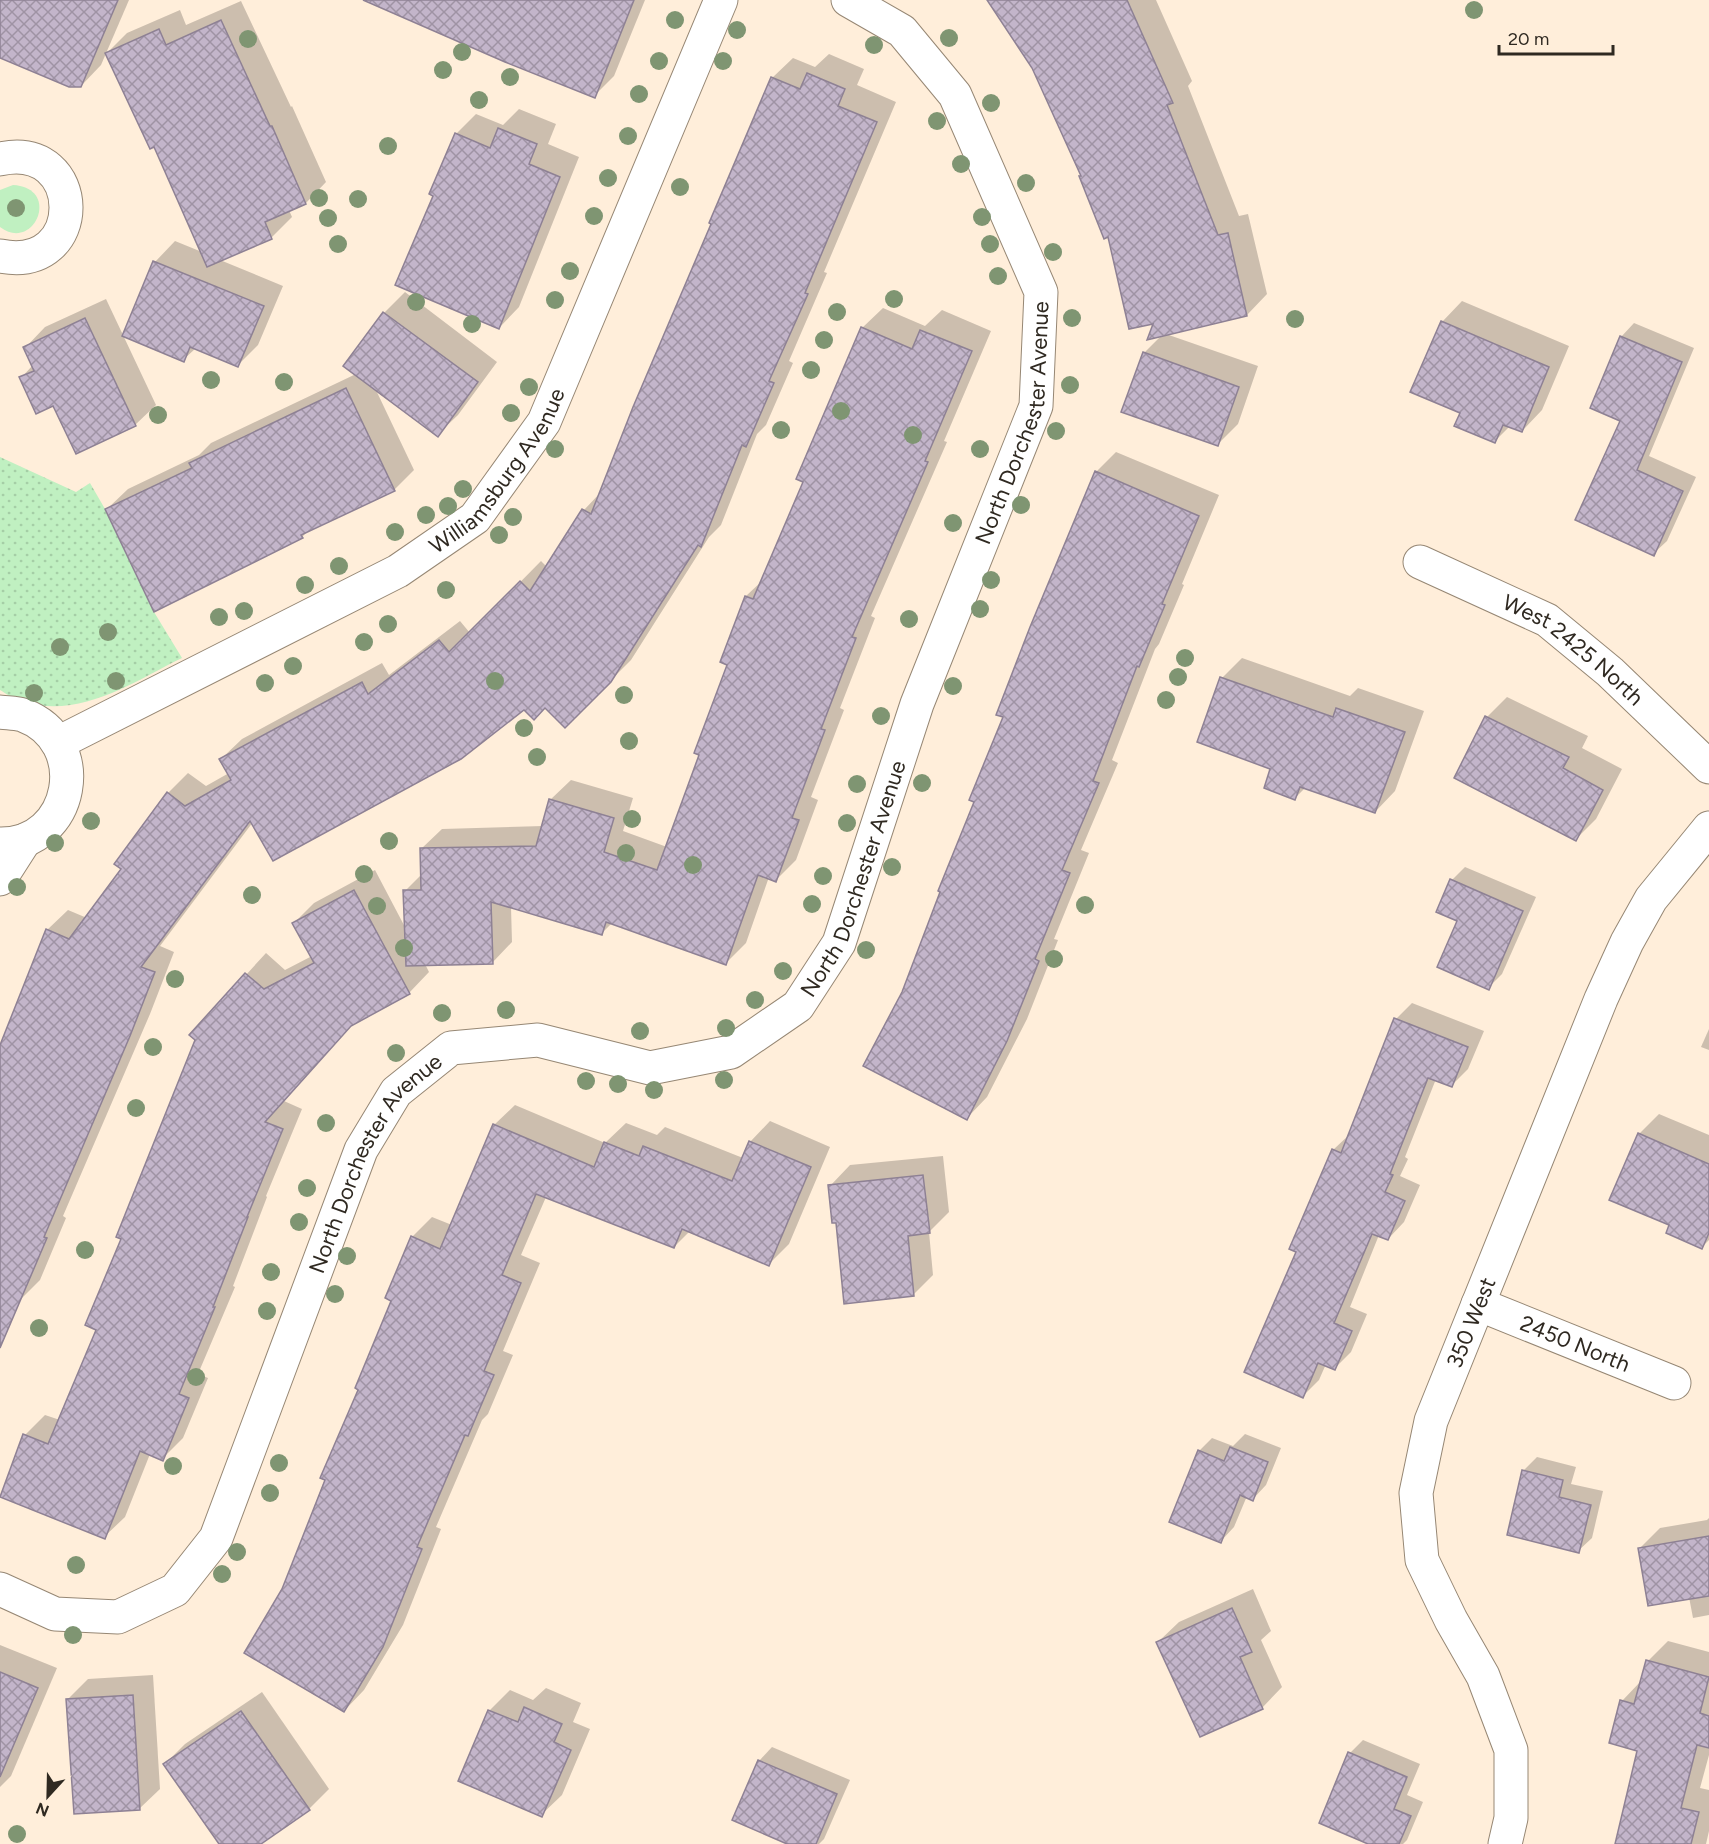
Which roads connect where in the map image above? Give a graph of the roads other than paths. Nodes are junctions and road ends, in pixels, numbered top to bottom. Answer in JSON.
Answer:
{"nodes":[{"id":1,"x":722,"y":0,"type":"edge"},
{"id":2,"x":848,"y":0,"type":"edge"},
{"id":3,"x":0,"y":159,"type":"edge"},
{"id":4,"x":0,"y":256,"type":"edge"},
{"id":5,"x":1420,"y":562,"type":"dead end"},
{"id":6,"x":0,"y":712,"type":"edge"},
{"id":7,"x":58,"y":743,"type":"junction"},
{"id":8,"x":1709,"y":767,"type":"edge"},
{"id":9,"x":1709,"y":828,"type":"edge"},
{"id":10,"x":12,"y":842,"type":"edge"},
{"id":11,"x":0,"y":879,"type":"edge"},
{"id":12,"x":1478,"y":1304,"type":"junction"},
{"id":13,"x":1674,"y":1383,"type":"dead end"},
{"id":14,"x":0,"y":1589,"type":"edge"},
{"id":15,"x":1505,"y":1844,"type":"edge"}],
"edges":[{"from":1,"to":7,"type":"street","name":"Williamsburg Avenue"},
{"from":2,"to":14,"type":"street","name":"North Dorchester Avenue"},
{"from":3,"to":4,"type":"street"},
{"from":5,"to":8,"type":"street","name":"West 2425 North"},
{"from":6,"to":7,"type":"street"},
{"from":7,"to":10,"type":"street"},
{"from":9,"to":12,"type":"street","name":"350 West"},
{"from":10,"to":11,"type":"street"},
{"from":12,"to":13,"type":"street","name":"2450 North"},
{"from":12,"to":15,"type":"street","name":"350 West"}]}
